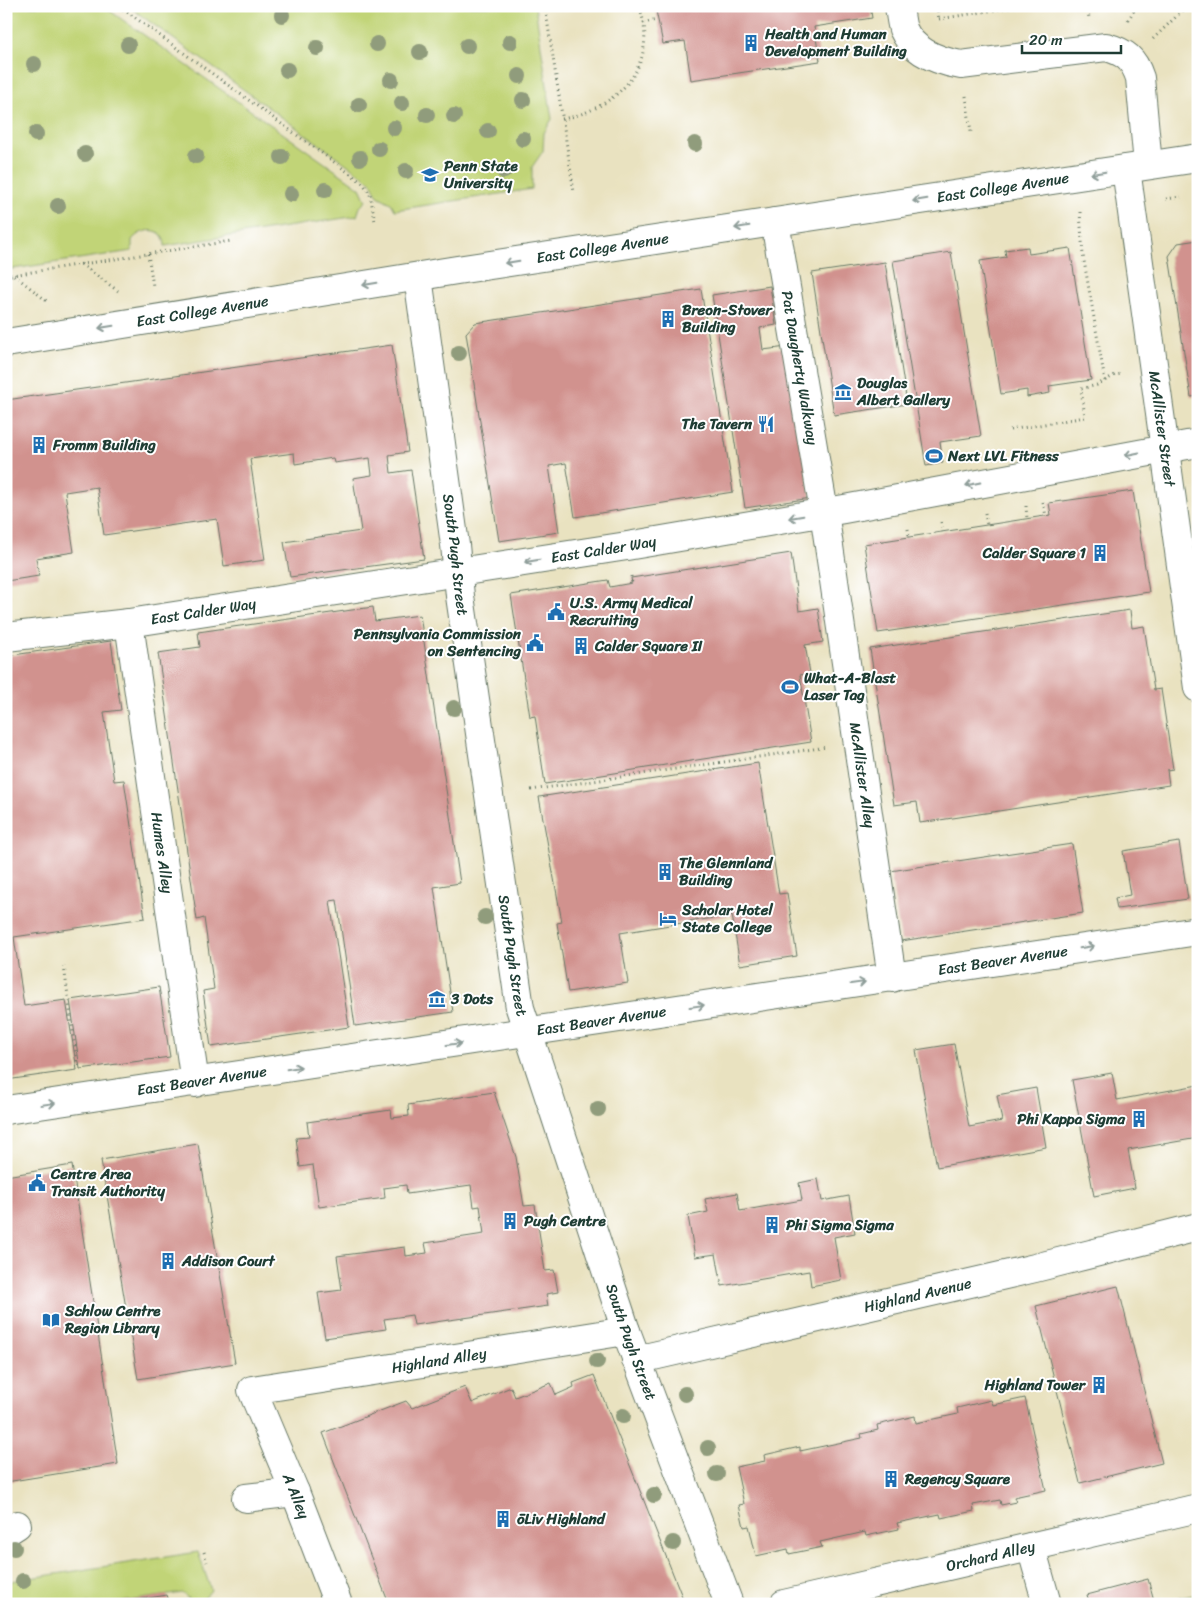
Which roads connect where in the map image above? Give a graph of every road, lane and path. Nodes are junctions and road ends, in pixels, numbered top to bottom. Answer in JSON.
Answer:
{"nodes":[{"id":1,"x":119,"y":6,"type":"edge"},
{"id":2,"x":545,"y":6,"type":"edge"},
{"id":3,"x":639,"y":6,"type":"edge"},
{"id":4,"x":899,"y":6,"type":"edge"},
{"id":5,"x":1020,"y":6,"type":"edge"},
{"id":6,"x":1137,"y":6,"type":"edge"},
{"id":7,"x":939,"y":19,"type":"dead end"},
{"id":8,"x":657,"y":20,"type":"dead end"},
{"id":9,"x":1128,"y":20,"type":"dead end"},
{"id":10,"x":643,"y":23,"type":"junction"},
{"id":11,"x":964,"y":86,"type":"dead end"},
{"id":12,"x":562,"y":119,"type":"junction"},
{"id":13,"x":971,"y":132,"type":"dead end"},
{"id":14,"x":1198,"y":158,"type":"edge"},
{"id":15,"x":1137,"y":167,"type":"junction"},
{"id":16,"x":574,"y":192,"type":"dead end"},
{"id":17,"x":1181,"y":197,"type":"dead end"},
{"id":18,"x":1166,"y":199,"type":"dead end"},
{"id":19,"x":1080,"y":212,"type":"dead end"},
{"id":20,"x":375,"y":222,"type":"dead end"},
{"id":21,"x":775,"y":222,"type":"junction"},
{"id":22,"x":231,"y":241,"type":"dead end"},
{"id":23,"x":148,"y":254,"type":"junction"},
{"id":24,"x":81,"y":264,"type":"junction"},
{"id":25,"x":14,"y":274,"type":"junction"},
{"id":26,"x":6,"y":276,"type":"edge"},
{"id":27,"x":418,"y":276,"type":"junction"},
{"id":28,"x":153,"y":286,"type":"dead end"},
{"id":29,"x":118,"y":291,"type":"dead end"},
{"id":30,"x":48,"y":302,"type":"dead end"},
{"id":31,"x":6,"y":343,"type":"edge"},
{"id":32,"x":1115,"y":375,"type":"dead end"},
{"id":33,"x":1105,"y":381,"type":"junction"},
{"id":34,"x":1010,"y":430,"type":"dead end"},
{"id":35,"x":1198,"y":443,"type":"edge"},
{"id":36,"x":1163,"y":448,"type":"junction"},
{"id":37,"x":1042,"y":496,"type":"dead end"},
{"id":38,"x":824,"y":512,"type":"junction"},
{"id":39,"x":1046,"y":516,"type":"dead end"},
{"id":40,"x":458,"y":573,"type":"junction"},
{"id":41,"x":129,"y":623,"type":"junction"},
{"id":42,"x":6,"y":637,"type":"edge"},
{"id":43,"x":1198,"y":688,"type":"edge"},
{"id":44,"x":858,"y":743,"type":"junction"},
{"id":45,"x":530,"y":790,"type":"dead end"},
{"id":46,"x":1198,"y":931,"type":"edge"},
{"id":47,"x":64,"y":966,"type":"dead end"},
{"id":48,"x":892,"y":978,"type":"junction"},
{"id":49,"x":527,"y":1032,"type":"junction"},
{"id":50,"x":76,"y":1058,"type":"dead end"},
{"id":51,"x":195,"y":1083,"type":"junction"},
{"id":52,"x":6,"y":1110,"type":"edge"},
{"id":53,"x":1198,"y":1226,"type":"edge"},
{"id":54,"x":626,"y":1331,"type":"junction"},
{"id":55,"x":636,"y":1360,"type":"junction"},
{"id":56,"x":252,"y":1390,"type":"joint"},
{"id":57,"x":295,"y":1492,"type":"junction"},
{"id":58,"x":246,"y":1498,"type":"dead end"},
{"id":59,"x":1198,"y":1508,"type":"edge"},
{"id":60,"x":1031,"y":1547,"type":"junction"},
{"id":61,"x":204,"y":1552,"type":"dead end"},
{"id":62,"x":207,"y":1562,"type":"dead end"},
{"id":63,"x":338,"y":1604,"type":"edge"},
{"id":64,"x":728,"y":1604,"type":"edge"},
{"id":65,"x":784,"y":1604,"type":"edge"},
{"id":66,"x":1047,"y":1604,"type":"edge"}],
"edges":[{"from":1,"to":20,"type":"path"},
{"from":2,"to":12,"type":"path"},
{"from":3,"to":10,"type":"path"},
{"from":4,"to":15,"type":"main road","name":"McAllister Street"},
{"from":5,"to":7,"type":"path"},
{"from":6,"to":9,"type":"path"},
{"from":8,"to":10,"type":"path"},
{"from":10,"to":12,"type":"path"},
{"from":11,"to":13,"type":"path"},
{"from":12,"to":16,"type":"path"},
{"from":14,"to":15,"type":"main road","name":"East College Avenue"},
{"from":15,"to":21,"type":"main road","name":"East College Avenue","one_way":true},
{"from":15,"to":36,"type":"main road","name":"McAllister Street"},
{"from":17,"to":18,"type":"path"},
{"from":19,"to":33,"type":"path"},
{"from":21,"to":27,"type":"main road","name":"East College Avenue","one_way":true},
{"from":21,"to":38,"type":"main road","name":"Pat Daugherty Walkway"},
{"from":22,"to":23,"type":"path"},
{"from":23,"to":24,"type":"path"},
{"from":23,"to":28,"type":"path"},
{"from":24,"to":25,"type":"path"},
{"from":24,"to":29,"type":"path"},
{"from":25,"to":26,"type":"path"},
{"from":25,"to":30,"type":"path"},
{"from":27,"to":31,"type":"main road","name":"East College Avenue","one_way":true},
{"from":27,"to":40,"type":"main road","name":"South Pugh Street"},
{"from":32,"to":33,"type":"path"},
{"from":33,"to":34,"type":"path"},
{"from":35,"to":36,"type":"main road","name":"East Calder Way"},
{"from":36,"to":38,"type":"main road","name":"East Calder Way","one_way":true},
{"from":36,"to":43,"type":"main road","name":"McAllister Street"},
{"from":37,"to":39,"type":"path"},
{"from":38,"to":40,"type":"main road","name":"East Calder Way","one_way":true},
{"from":38,"to":44,"type":"main road","name":"McAllister Alley"},
{"from":40,"to":41,"type":"main road","name":"East Calder Way"},
{"from":40,"to":49,"type":"main road","name":"South Pugh Street"},
{"from":41,"to":42,"type":"main road","name":"East Calder Way"},
{"from":41,"to":51,"type":"main road","name":"Humes Alley"},
{"from":44,"to":45,"type":"path"},
{"from":44,"to":48,"type":"main road","name":"McAllister Alley"},
{"from":48,"to":46,"type":"main road","name":"East Beaver Avenue","one_way":true},
{"from":47,"to":50,"type":"path"},
{"from":49,"to":48,"type":"main road","name":"East Beaver Avenue","one_way":true},
{"from":51,"to":49,"type":"main road","name":"East Beaver Avenue","one_way":true},
{"from":49,"to":54,"type":"main road","name":"South Pugh Street"},
{"from":52,"to":51,"type":"main road","name":"East Beaver Avenue","one_way":true},
{"from":53,"to":55,"type":"main road","name":"Highland Avenue"},
{"from":54,"to":55,"type":"main road","name":"South Pugh Street"},
{"from":54,"to":56,"type":"main road","name":"Highland Alley"},
{"from":55,"to":64,"type":"main road","name":"South Pugh Street"},
{"from":56,"to":57,"type":"main road","name":"A Alley"},
{"from":57,"to":58,"type":"main road"},
{"from":57,"to":63,"type":"main road","name":"A Alley"},
{"from":59,"to":60,"type":"main road","name":"Orchard Alley"},
{"from":60,"to":65,"type":"main road","name":"Orchard Alley"},
{"from":60,"to":66,"type":"main road"},
{"from":61,"to":62,"type":"path"}]}
